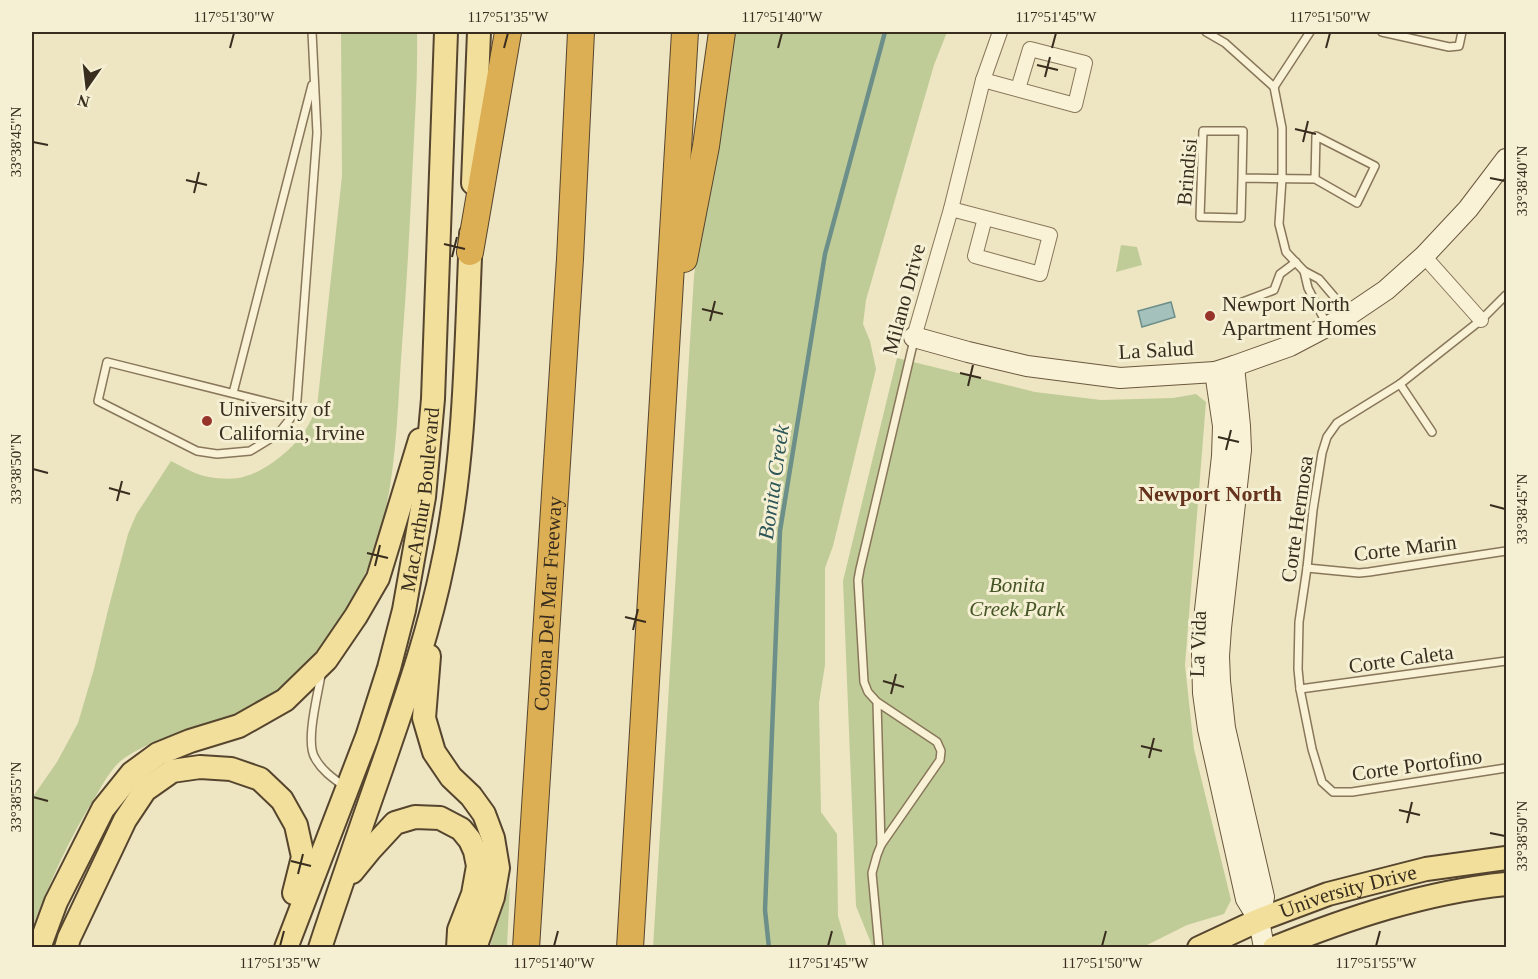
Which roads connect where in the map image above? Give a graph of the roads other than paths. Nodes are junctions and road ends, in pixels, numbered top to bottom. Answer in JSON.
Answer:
{"nodes":[{"id":1,"x":312,"y":32,"type":"edge"},
{"id":2,"x":446,"y":32,"type":"edge"},
{"id":3,"x":479,"y":32,"type":"edge"},
{"id":4,"x":508,"y":32,"type":"edge"},
{"id":5,"x":563,"y":32,"type":"edge"},
{"id":6,"x":581,"y":32,"type":"edge"},
{"id":7,"x":685,"y":32,"type":"edge"},
{"id":8,"x":722,"y":32,"type":"edge"},
{"id":9,"x":1000,"y":32,"type":"edge"},
{"id":10,"x":1206,"y":32,"type":"edge"},
{"id":11,"x":1310,"y":32,"type":"edge"},
{"id":12,"x":1382,"y":32,"type":"edge"},
{"id":13,"x":1462,"y":32,"type":"edge"},
{"id":14,"x":314,"y":78,"type":"junction"},
{"id":15,"x":983,"y":80,"type":"junction"},
{"id":16,"x":1274,"y":87,"type":"junction"},
{"id":17,"x":1018,"y":89,"type":"junction"},
{"id":18,"x":1506,"y":159,"type":"edge"},
{"id":19,"x":1242,"y":178,"type":"junction"},
{"id":20,"x":1282,"y":179,"type":"junction"},
{"id":21,"x":1315,"y":179,"type":"junction"},
{"id":22,"x":951,"y":209,"type":"junction"},
{"id":23,"x":985,"y":218,"type":"junction"},
{"id":24,"x":470,"y":252,"type":"junction"},
{"id":25,"x":1424,"y":256,"type":"junction"},
{"id":26,"x":570,"y":259,"type":"junction"},
{"id":27,"x":1296,"y":262,"type":"junction"},
{"id":28,"x":1304,"y":271,"type":"junction"},
{"id":29,"x":1506,"y":295,"type":"edge"},
{"id":30,"x":1240,"y":303,"type":"dead end"},
{"id":31,"x":1349,"y":315,"type":"junction"},
{"id":32,"x":1481,"y":320,"type":"junction"},
{"id":33,"x":1328,"y":327,"type":"junction"},
{"id":34,"x":666,"y":335,"type":"junction"},
{"id":35,"x":914,"y":337,"type":"junction"},
{"id":36,"x":1234,"y":366,"type":"junction"},
{"id":37,"x":1215,"y":372,"type":"junction"},
{"id":38,"x":1400,"y":384,"type":"junction"},
{"id":39,"x":233,"y":393,"type":"junction"},
{"id":40,"x":433,"y":399,"type":"junction"},
{"id":41,"x":295,"y":409,"type":"junction"},
{"id":42,"x":1432,"y":432,"type":"dead end"},
{"id":43,"x":1506,"y":551,"type":"edge"},
{"id":44,"x":1307,"y":568,"type":"junction"},
{"id":45,"x":434,"y":606,"type":"junction"},
{"id":46,"x":1506,"y":661,"type":"edge"},
{"id":47,"x":323,"y":664,"type":"junction"},
{"id":48,"x":1300,"y":689,"type":"junction"},
{"id":49,"x":877,"y":702,"type":"junction"},
{"id":50,"x":1506,"y":768,"type":"edge"},
{"id":51,"x":347,"y":789,"type":"junction"},
{"id":52,"x":1333,"y":792,"type":"joint"},
{"id":53,"x":881,"y":845,"type":"junction"},
{"id":54,"x":1506,"y":858,"type":"edge"},
{"id":55,"x":1506,"y":884,"type":"edge"},
{"id":56,"x":340,"y":888,"type":"junction"},
{"id":57,"x":300,"y":894,"type":"junction"},
{"id":58,"x":1506,"y":897,"type":"edge"},
{"id":59,"x":1371,"y":913,"type":"junction"},
{"id":60,"x":1259,"y":920,"type":"junction"},
{"id":61,"x":39,"y":948,"type":"edge"},
{"id":62,"x":66,"y":948,"type":"edge"},
{"id":63,"x":285,"y":948,"type":"edge"},
{"id":64,"x":320,"y":948,"type":"edge"},
{"id":65,"x":458,"y":948,"type":"edge"},
{"id":66,"x":475,"y":948,"type":"edge"},
{"id":67,"x":526,"y":948,"type":"edge"},
{"id":68,"x":630,"y":948,"type":"edge"},
{"id":69,"x":879,"y":948,"type":"edge"},
{"id":70,"x":1199,"y":948,"type":"edge"},
{"id":71,"x":1264,"y":948,"type":"edge"},
{"id":72,"x":1274,"y":948,"type":"edge"}],
"edges":[{"from":1,"to":14,"type":"lane"},
{"from":2,"to":40,"type":"main road","name":"MacArthur Boulevard"},
{"from":3,"to":24,"type":"main road","name":"MacArthur Boulevard"},
{"from":4,"to":24,"type":"highway"},
{"from":5,"to":26,"type":"highway"},
{"from":6,"to":26,"type":"highway"},
{"from":7,"to":34,"type":"highway"},
{"from":8,"to":34,"type":"highway"},
{"from":9,"to":15,"type":"street","name":"Milano Drive"},
{"from":10,"to":16,"type":"lane"},
{"from":11,"to":16,"type":"lane"},
{"from":12,"to":13,"type":"lane"},
{"from":14,"to":39,"type":"lane"},
{"from":14,"to":41,"type":"lane"},
{"from":15,"to":17,"type":"street"},
{"from":15,"to":22,"type":"street","name":"Milano Drive"},
{"from":16,"to":20,"type":"lane"},
{"from":17,"to":17,"type":"street"},
{"from":18,"to":25,"type":"street","name":"La Salud"},
{"from":19,"to":19,"type":"lane","name":"Brindisi"},
{"from":19,"to":20,"type":"lane"},
{"from":20,"to":21,"type":"lane"},
{"from":20,"to":27,"type":"lane"},
{"from":21,"to":21,"type":"lane"},
{"from":22,"to":23,"type":"street"},
{"from":22,"to":35,"type":"street","name":"Milano Drive"},
{"from":23,"to":23,"type":"street"},
{"from":24,"to":45,"type":"main road","name":"MacArthur Boulevard"},
{"from":25,"to":31,"type":"street","name":"La Salud"},
{"from":25,"to":32,"type":"street"},
{"from":26,"to":67,"type":"highway","name":"Corona Del Mar Freeway"},
{"from":27,"to":28,"type":"lane"},
{"from":27,"to":30,"type":"lane"},
{"from":28,"to":31,"type":"lane"},
{"from":28,"to":33,"type":"lane"},
{"from":29,"to":32,"type":"lane","name":"Corte Hermosa"},
{"from":31,"to":33,"type":"street","name":"La Salud"},
{"from":32,"to":38,"type":"lane","name":"Corte Hermosa"},
{"from":33,"to":36,"type":"street","name":"La Salud"},
{"from":34,"to":68,"type":"highway"},
{"from":35,"to":37,"type":"street","name":"La Salud"},
{"from":35,"to":49,"type":"lane","name":"Milano Drive"},
{"from":36,"to":37,"type":"street","name":"La Salud"},
{"from":36,"to":60,"type":"street","name":"La Vida"},
{"from":37,"to":60,"type":"street","name":"La Vida"},
{"from":38,"to":42,"type":"lane"},
{"from":38,"to":44,"type":"lane","name":"Corte Hermosa"},
{"from":39,"to":41,"type":"lane"},
{"from":39,"to":41,"type":"lane"},
{"from":40,"to":47,"type":"main road"},
{"from":40,"to":51,"type":"main road","name":"MacArthur Boulevard"},
{"from":43,"to":44,"type":"lane","name":"Corte Marin"},
{"from":44,"to":48,"type":"lane","name":"Corte Hermosa"},
{"from":45,"to":56,"type":"main road","name":"MacArthur Boulevard"},
{"from":45,"to":66,"type":"main road"},
{"from":46,"to":48,"type":"lane","name":"Corte Caleta"},
{"from":47,"to":51,"type":"lane"},
{"from":47,"to":61,"type":"main road"},
{"from":48,"to":52,"type":"lane","name":"Corte Hermosa"},
{"from":49,"to":53,"type":"lane"},
{"from":49,"to":53,"type":"lane"},
{"from":50,"to":52,"type":"lane","name":"Corte Portofino"},
{"from":51,"to":57,"type":"main road","name":"MacArthur Boulevard"},
{"from":53,"to":69,"type":"lane"},
{"from":54,"to":60,"type":"main road","name":"University Drive"},
{"from":55,"to":59,"type":"main road","name":"University Drive"},
{"from":56,"to":64,"type":"main road","name":"MacArthur Boulevard"},
{"from":56,"to":65,"type":"main road"},
{"from":57,"to":62,"type":"main road"},
{"from":57,"to":63,"type":"main road","name":"MacArthur Boulevard"},
{"from":58,"to":59,"type":"main road"},
{"from":59,"to":72,"type":"main road","name":"University Drive"},
{"from":60,"to":70,"type":"main road","name":"University Drive"},
{"from":60,"to":71,"type":"street","name":"La Vida"}]}
